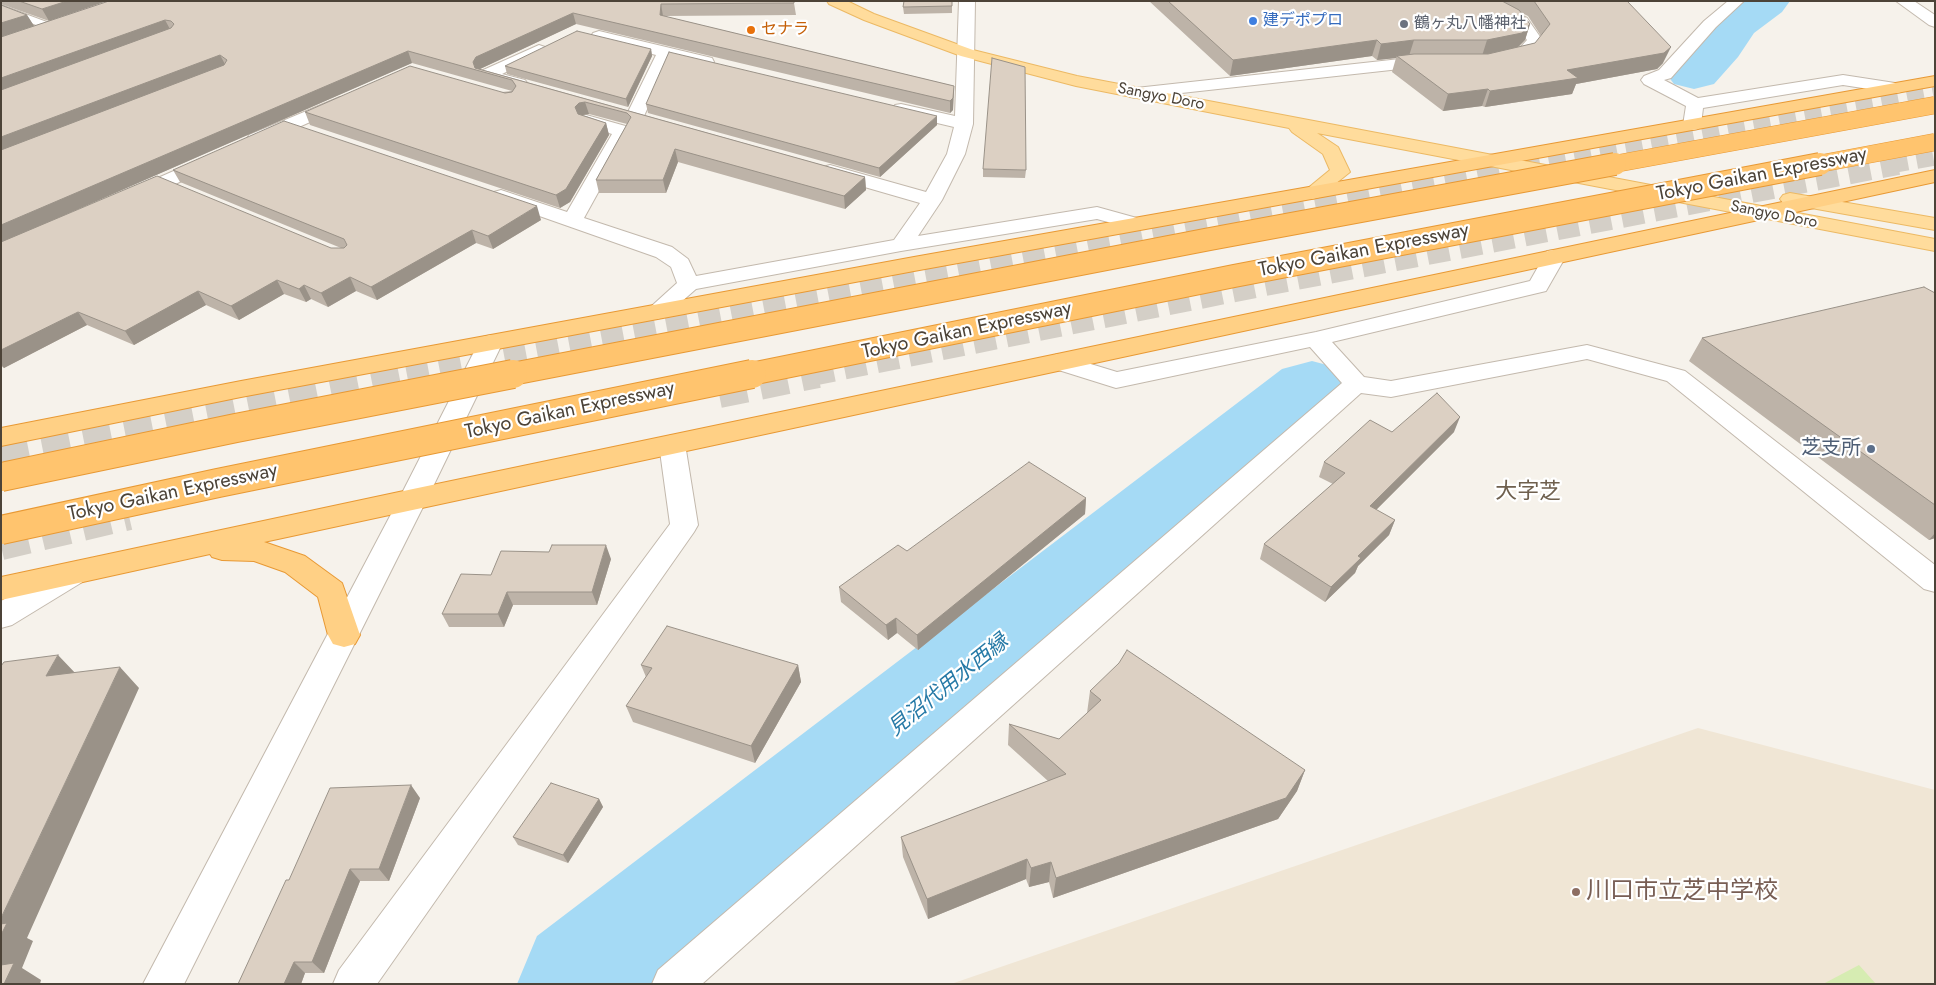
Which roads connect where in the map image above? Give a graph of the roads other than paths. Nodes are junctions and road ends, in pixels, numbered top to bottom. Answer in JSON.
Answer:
{"nodes":[{"id":1,"x":834,"y":1,"type":"edge"},
{"id":2,"x":967,"y":1,"type":"edge"},
{"id":3,"x":1481,"y":1,"type":"edge"},
{"id":4,"x":1736,"y":1,"type":"edge"},
{"id":5,"x":1903,"y":1,"type":"edge"},
{"id":6,"x":1,"y":8,"type":"edge"},
{"id":7,"x":68,"y":22,"type":"edge"},
{"id":8,"x":1935,"y":22,"type":"edge"},
{"id":9,"x":51,"y":27,"type":"junction"},
{"id":10,"x":586,"y":33,"type":"edge"},
{"id":11,"x":26,"y":36,"type":"edge"},
{"id":12,"x":550,"y":44,"type":"edge"},
{"id":13,"x":665,"y":52,"type":"junction"},
{"id":14,"x":967,"y":53,"type":"junction"},
{"id":15,"x":1446,"y":63,"type":"edge"},
{"id":16,"x":1482,"y":63,"type":"edge"},
{"id":17,"x":723,"y":66,"type":"edge"},
{"id":18,"x":1935,"y":80,"type":"edge"},
{"id":19,"x":470,"y":86,"type":"edge"},
{"id":20,"x":533,"y":88,"type":"edge"},
{"id":21,"x":1895,"y":88,"type":"junction"},
{"id":22,"x":1136,"y":92,"type":"junction"},
{"id":23,"x":359,"y":93,"type":"edge"},
{"id":24,"x":570,"y":98,"type":"edge"},
{"id":25,"x":518,"y":100,"type":"edge"},
{"id":26,"x":1695,"y":104,"type":"junction"},
{"id":27,"x":886,"y":105,"type":"edge"},
{"id":28,"x":1935,"y":105,"type":"edge"},
{"id":29,"x":598,"y":106,"type":"edge"},
{"id":30,"x":556,"y":111,"type":"edge"},
{"id":31,"x":616,"y":111,"type":"edge"},
{"id":32,"x":635,"y":116,"type":"junction"},
{"id":33,"x":1287,"y":121,"type":"junction"},
{"id":34,"x":654,"y":122,"type":"edge"},
{"id":35,"x":288,"y":124,"type":"junction"},
{"id":36,"x":964,"y":124,"type":"junction"},
{"id":37,"x":1692,"y":125,"type":"junction"},
{"id":38,"x":315,"y":134,"type":"edge"},
{"id":39,"x":1935,"y":142,"type":"edge"},
{"id":40,"x":244,"y":145,"type":"edge"},
{"id":41,"x":226,"y":153,"type":"edge"},
{"id":42,"x":1496,"y":161,"type":"junction"},
{"id":43,"x":817,"y":168,"type":"edge"},
{"id":44,"x":1935,"y":176,"type":"edge"},
{"id":45,"x":164,"y":182,"type":"junction"},
{"id":46,"x":480,"y":189,"type":"edge"},
{"id":47,"x":182,"y":190,"type":"edge"},
{"id":48,"x":1312,"y":193,"type":"junction"},
{"id":49,"x":932,"y":200,"type":"junction"},
{"id":50,"x":119,"y":202,"type":"edge"},
{"id":51,"x":1808,"y":202,"type":"junction"},
{"id":52,"x":1755,"y":212,"type":"junction"},
{"id":53,"x":572,"y":220,"type":"junction"},
{"id":54,"x":1137,"y":224,"type":"junction"},
{"id":55,"x":1935,"y":224,"type":"edge"},
{"id":56,"x":901,"y":245,"type":"junction"},
{"id":57,"x":1935,"y":245,"type":"edge"},
{"id":58,"x":1556,"y":256,"type":"junction"},
{"id":59,"x":689,"y":284,"type":"junction"},
{"id":60,"x":656,"y":312,"type":"junction"},
{"id":61,"x":1316,"y":339,"type":"junction"},
{"id":62,"x":491,"y":342,"type":"junction"},
{"id":63,"x":1058,"y":362,"type":"junction"},
{"id":64,"x":1356,"y":384,"type":"junction"},
{"id":65,"x":1,"y":437,"type":"edge"},
{"id":66,"x":672,"y":444,"type":"junction"},
{"id":67,"x":1,"y":477,"type":"edge"},
{"id":68,"x":413,"y":499,"type":"junction"},
{"id":69,"x":1,"y":530,"type":"edge"},
{"id":70,"x":187,"y":548,"type":"junction"},
{"id":71,"x":74,"y":573,"type":"junction"},
{"id":72,"x":1935,"y":581,"type":"edge"},
{"id":73,"x":1,"y":589,"type":"edge"},
{"id":74,"x":1,"y":616,"type":"edge"},
{"id":75,"x":344,"y":635,"type":"junction"},
{"id":76,"x":163,"y":984,"type":"edge"},
{"id":77,"x":353,"y":984,"type":"edge"},
{"id":78,"x":672,"y":984,"type":"edge"}],
"edges":[{"from":1,"to":14,"type":"main road","name":"Sangyo Doro"},
{"from":2,"to":14,"type":"street"},
{"from":3,"to":16,"type":"street"},
{"from":4,"to":26,"type":"street"},
{"from":5,"to":8,"type":"street"},
{"from":6,"to":9,"type":"lane"},
{"from":7,"to":9,"type":"street"},
{"from":9,"to":11,"type":"street"},
{"from":10,"to":13,"type":"street"},
{"from":12,"to":20,"type":"street"},
{"from":13,"to":17,"type":"street"},
{"from":13,"to":32,"type":"street"},
{"from":14,"to":22,"type":"main road","name":"Sangyo Doro"},
{"from":14,"to":36,"type":"street"},
{"from":15,"to":22,"type":"street"},
{"from":18,"to":21,"type":"highway"},
{"from":19,"to":25,"type":"street"},
{"from":21,"to":26,"type":"street"},
{"from":21,"to":37,"type":"highway"},
{"from":22,"to":33,"type":"main road","name":"Sangyo Doro"},
{"from":23,"to":35,"type":"street"},
{"from":24,"to":29,"type":"street"},
{"from":26,"to":37,"type":"street"},
{"from":27,"to":36,"type":"street"},
{"from":28,"to":67,"type":"highway","name":"Tokyo Gaikan Expressway","bridge":true},
{"from":30,"to":53,"type":"street"},
{"from":31,"to":32,"type":"street"},
{"from":32,"to":34,"type":"street"},
{"from":33,"to":42,"type":"main road","name":"Sangyo Doro"},
{"from":33,"to":48,"type":"main road"},
{"from":35,"to":38,"type":"street"},
{"from":35,"to":40,"type":"street"},
{"from":36,"to":49,"type":"street"},
{"from":37,"to":42,"type":"highway"},
{"from":39,"to":69,"type":"highway","name":"Tokyo Gaikan Expressway","bridge":true},
{"from":41,"to":45,"type":"street"},
{"from":42,"to":48,"type":"highway"},
{"from":42,"to":51,"type":"main road","name":"Sangyo Doro"},
{"from":42,"to":52,"type":"main road","name":"Sangyo Doro"},
{"from":43,"to":49,"type":"street"},
{"from":44,"to":51,"type":"highway"},
{"from":45,"to":47,"type":"lane"},
{"from":45,"to":50,"type":"street"},
{"from":46,"to":53,"type":"street"},
{"from":48,"to":54,"type":"highway"},
{"from":49,"to":56,"type":"street"},
{"from":51,"to":52,"type":"highway"},
{"from":51,"to":55,"type":"main road","name":"Sangyo Doro"},
{"from":52,"to":57,"type":"main road","name":"Sangyo Doro"},
{"from":52,"to":58,"type":"highway"},
{"from":53,"to":59,"type":"street"},
{"from":54,"to":56,"type":"street"},
{"from":54,"to":60,"type":"highway"},
{"from":56,"to":59,"type":"street"},
{"from":58,"to":61,"type":"street"},
{"from":58,"to":63,"type":"highway"},
{"from":59,"to":60,"type":"street"},
{"from":60,"to":62,"type":"highway"},
{"from":61,"to":63,"type":"street"},
{"from":61,"to":64,"type":"street"},
{"from":62,"to":65,"type":"highway"},
{"from":62,"to":68,"type":"street"},
{"from":63,"to":66,"type":"highway"},
{"from":64,"to":72,"type":"street"},
{"from":64,"to":78,"type":"street"},
{"from":66,"to":68,"type":"highway"},
{"from":66,"to":77,"type":"street"},
{"from":68,"to":70,"type":"highway"},
{"from":68,"to":75,"type":"street"},
{"from":70,"to":71,"type":"highway"},
{"from":70,"to":75,"type":"highway"},
{"from":71,"to":73,"type":"highway"},
{"from":71,"to":74,"type":"street"},
{"from":75,"to":76,"type":"street"}]}
